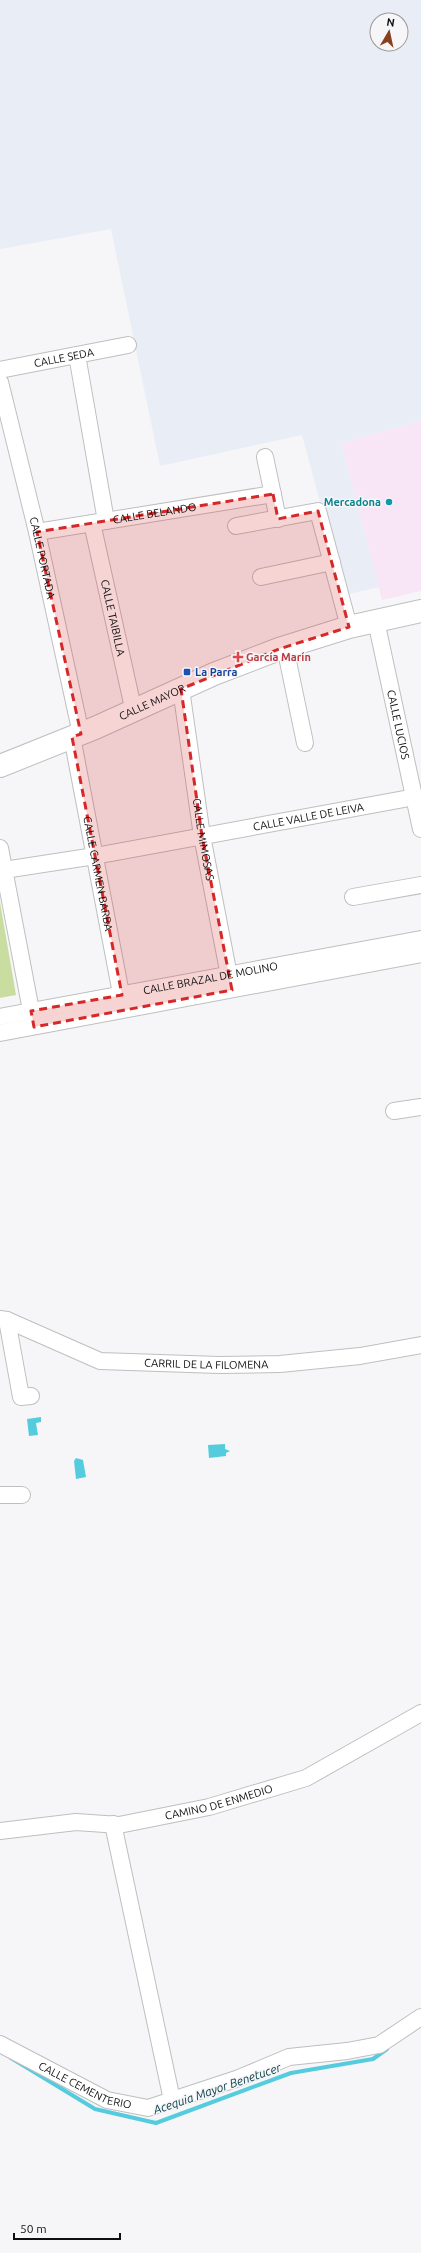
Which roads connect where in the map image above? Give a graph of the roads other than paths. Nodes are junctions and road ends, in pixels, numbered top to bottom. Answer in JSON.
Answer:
{"nodes":[{"id":1,"x":128,"y":345,"type":"dead end"},
{"id":2,"x":77,"y":355,"type":"junction"},
{"id":3,"x":0,"y":370,"type":"edge"},
{"id":4,"x":0,"y":382,"type":"edge"},
{"id":5,"x":266,"y":457,"type":"dead end"},
{"id":6,"x":273,"y":494,"type":"junction"},
{"id":7,"x":278,"y":519,"type":"junction"},
{"id":8,"x":99,"y":522,"type":"junction"},
{"id":9,"x":236,"y":526,"type":"dead end"},
{"id":10,"x":37,"y":532,"type":"junction"},
{"id":11,"x":332,"y":562,"type":"junction"},
{"id":12,"x":262,"y":577,"type":"dead end"},
{"id":13,"x":421,"y":611,"type":"edge"},
{"id":14,"x":376,"y":620,"type":"junction"},
{"id":15,"x":349,"y":627,"type":"junction"},
{"id":16,"x":285,"y":647,"type":"junction"},
{"id":17,"x":181,"y":689,"type":"junction"},
{"id":18,"x":134,"y":712,"type":"junction"},
{"id":19,"x":76,"y":736,"type":"junction"},
{"id":20,"x":305,"y":743,"type":"dead end"},
{"id":21,"x":0,"y":766,"type":"edge"},
{"id":22,"x":416,"y":772,"type":"edge"},
{"id":23,"x":415,"y":797,"type":"junction"},
{"id":24,"x":421,"y":829,"type":"edge"},
{"id":25,"x":202,"y":836,"type":"junction"},
{"id":26,"x":0,"y":848,"type":"edge"},
{"id":27,"x":95,"y":856,"type":"junction"},
{"id":28,"x":4,"y":870,"type":"junction"},
{"id":29,"x":421,"y":885,"type":"edge"},
{"id":30,"x":353,"y":897,"type":"dead end"},
{"id":31,"x":421,"y":939,"type":"edge"},
{"id":32,"x":421,"y":954,"type":"edge"},
{"id":33,"x":230,"y":982,"type":"junction"},
{"id":34,"x":123,"y":1002,"type":"junction"},
{"id":35,"x":0,"y":1017,"type":"edge"},
{"id":36,"x":32,"y":1019,"type":"junction"},
{"id":37,"x":0,"y":1033,"type":"edge"},
{"id":38,"x":421,"y":1107,"type":"edge"},
{"id":39,"x":394,"y":1111,"type":"dead end"},
{"id":40,"x":4,"y":1320,"type":"edge"},
{"id":41,"x":421,"y":1345,"type":"edge"},
{"id":42,"x":31,"y":1396,"type":"dead end"},
{"id":43,"x":0,"y":1494,"type":"edge"},
{"id":44,"x":22,"y":1495,"type":"dead end"},
{"id":45,"x":421,"y":1713,"type":"edge"},
{"id":46,"x":113,"y":1824,"type":"junction"},
{"id":47,"x":0,"y":1831,"type":"edge"},
{"id":48,"x":421,"y":2017,"type":"edge"},
{"id":49,"x":0,"y":2044,"type":"edge"},
{"id":50,"x":172,"y":2100,"type":"junction"}],
"edges":[{"from":1,"to":2,"type":"street","name":"CALLE SEDA"},
{"from":2,"to":3,"type":"street","name":"CALLE SEDA"},
{"from":2,"to":8,"type":"street","name":"CALLE TAIBILLA"},
{"from":4,"to":10,"type":"street","name":"CALLE PORTADA"},
{"from":5,"to":6,"type":"street"},
{"from":6,"to":7,"type":"street"},
{"from":6,"to":8,"type":"street","name":"CALLE BELANDO"},
{"from":7,"to":9,"type":"street"},
{"from":7,"to":11,"type":"street"},
{"from":8,"to":10,"type":"street","name":"CALLE BELANDO"},
{"from":8,"to":18,"type":"street","name":"CALLE TAIBILLA"},
{"from":10,"to":19,"type":"street","name":"CALLE PORTADA"},
{"from":11,"to":12,"type":"street"},
{"from":11,"to":15,"type":"street"},
{"from":13,"to":14,"type":"main road","name":"CALLE MAYOR"},
{"from":14,"to":15,"type":"main road","name":"CALLE MAYOR"},
{"from":14,"to":22,"type":"street","name":"CALLE LUCIOS"},
{"from":15,"to":16,"type":"main road","name":"CALLE MAYOR"},
{"from":16,"to":17,"type":"main road","name":"CALLE MAYOR"},
{"from":16,"to":20,"type":"street"},
{"from":17,"to":18,"type":"main road","name":"CALLE MAYOR"},
{"from":17,"to":25,"type":"street","name":"CALLE MIMOSAS"},
{"from":18,"to":19,"type":"main road","name":"CALLE MAYOR"},
{"from":19,"to":21,"type":"main road","name":"CALLE MAYOR"},
{"from":19,"to":27,"type":"street","name":"CALLE CARMEN BARBA"},
{"from":22,"to":23,"type":"street","name":"CALLE LUCIOS"},
{"from":23,"to":24,"type":"street","name":"CALLE LUCIOS"},
{"from":23,"to":25,"type":"street","name":"CALLE VALLE DE LEIVA"},
{"from":25,"to":27,"type":"street","name":"CALLE VALLE DE LEIVA"},
{"from":25,"to":33,"type":"street","name":"CALLE MIMOSAS"},
{"from":26,"to":28,"type":"street"},
{"from":27,"to":28,"type":"street","name":"CALLE VALLE DE LEIVA"},
{"from":27,"to":34,"type":"street","name":"CALLE CARMEN BARBA"},
{"from":28,"to":36,"type":"street"},
{"from":29,"to":30,"type":"street"},
{"from":31,"to":33,"type":"street","name":"CALLE BRAZAL DE MOLINO"},
{"from":32,"to":33,"type":"street"},
{"from":33,"to":34,"type":"street"},
{"from":34,"to":36,"type":"street"},
{"from":35,"to":36,"type":"street"},
{"from":36,"to":37,"type":"street"},
{"from":38,"to":39,"type":"street"},
{"from":40,"to":41,"type":"street","name":"CARRIL DE LA FILOMENA"},
{"from":40,"to":42,"type":"street"},
{"from":43,"to":44,"type":"street"},
{"from":45,"to":46,"type":"street","name":"CAMINO DE ENMEDIO"},
{"from":46,"to":47,"type":"street","name":"CAMINO DE ENMEDIO"},
{"from":46,"to":50,"type":"street"},
{"from":48,"to":50,"type":"street","name":"CALLE CEMENTERIO"},
{"from":49,"to":50,"type":"street","name":"CALLE CEMENTERIO"}]}
